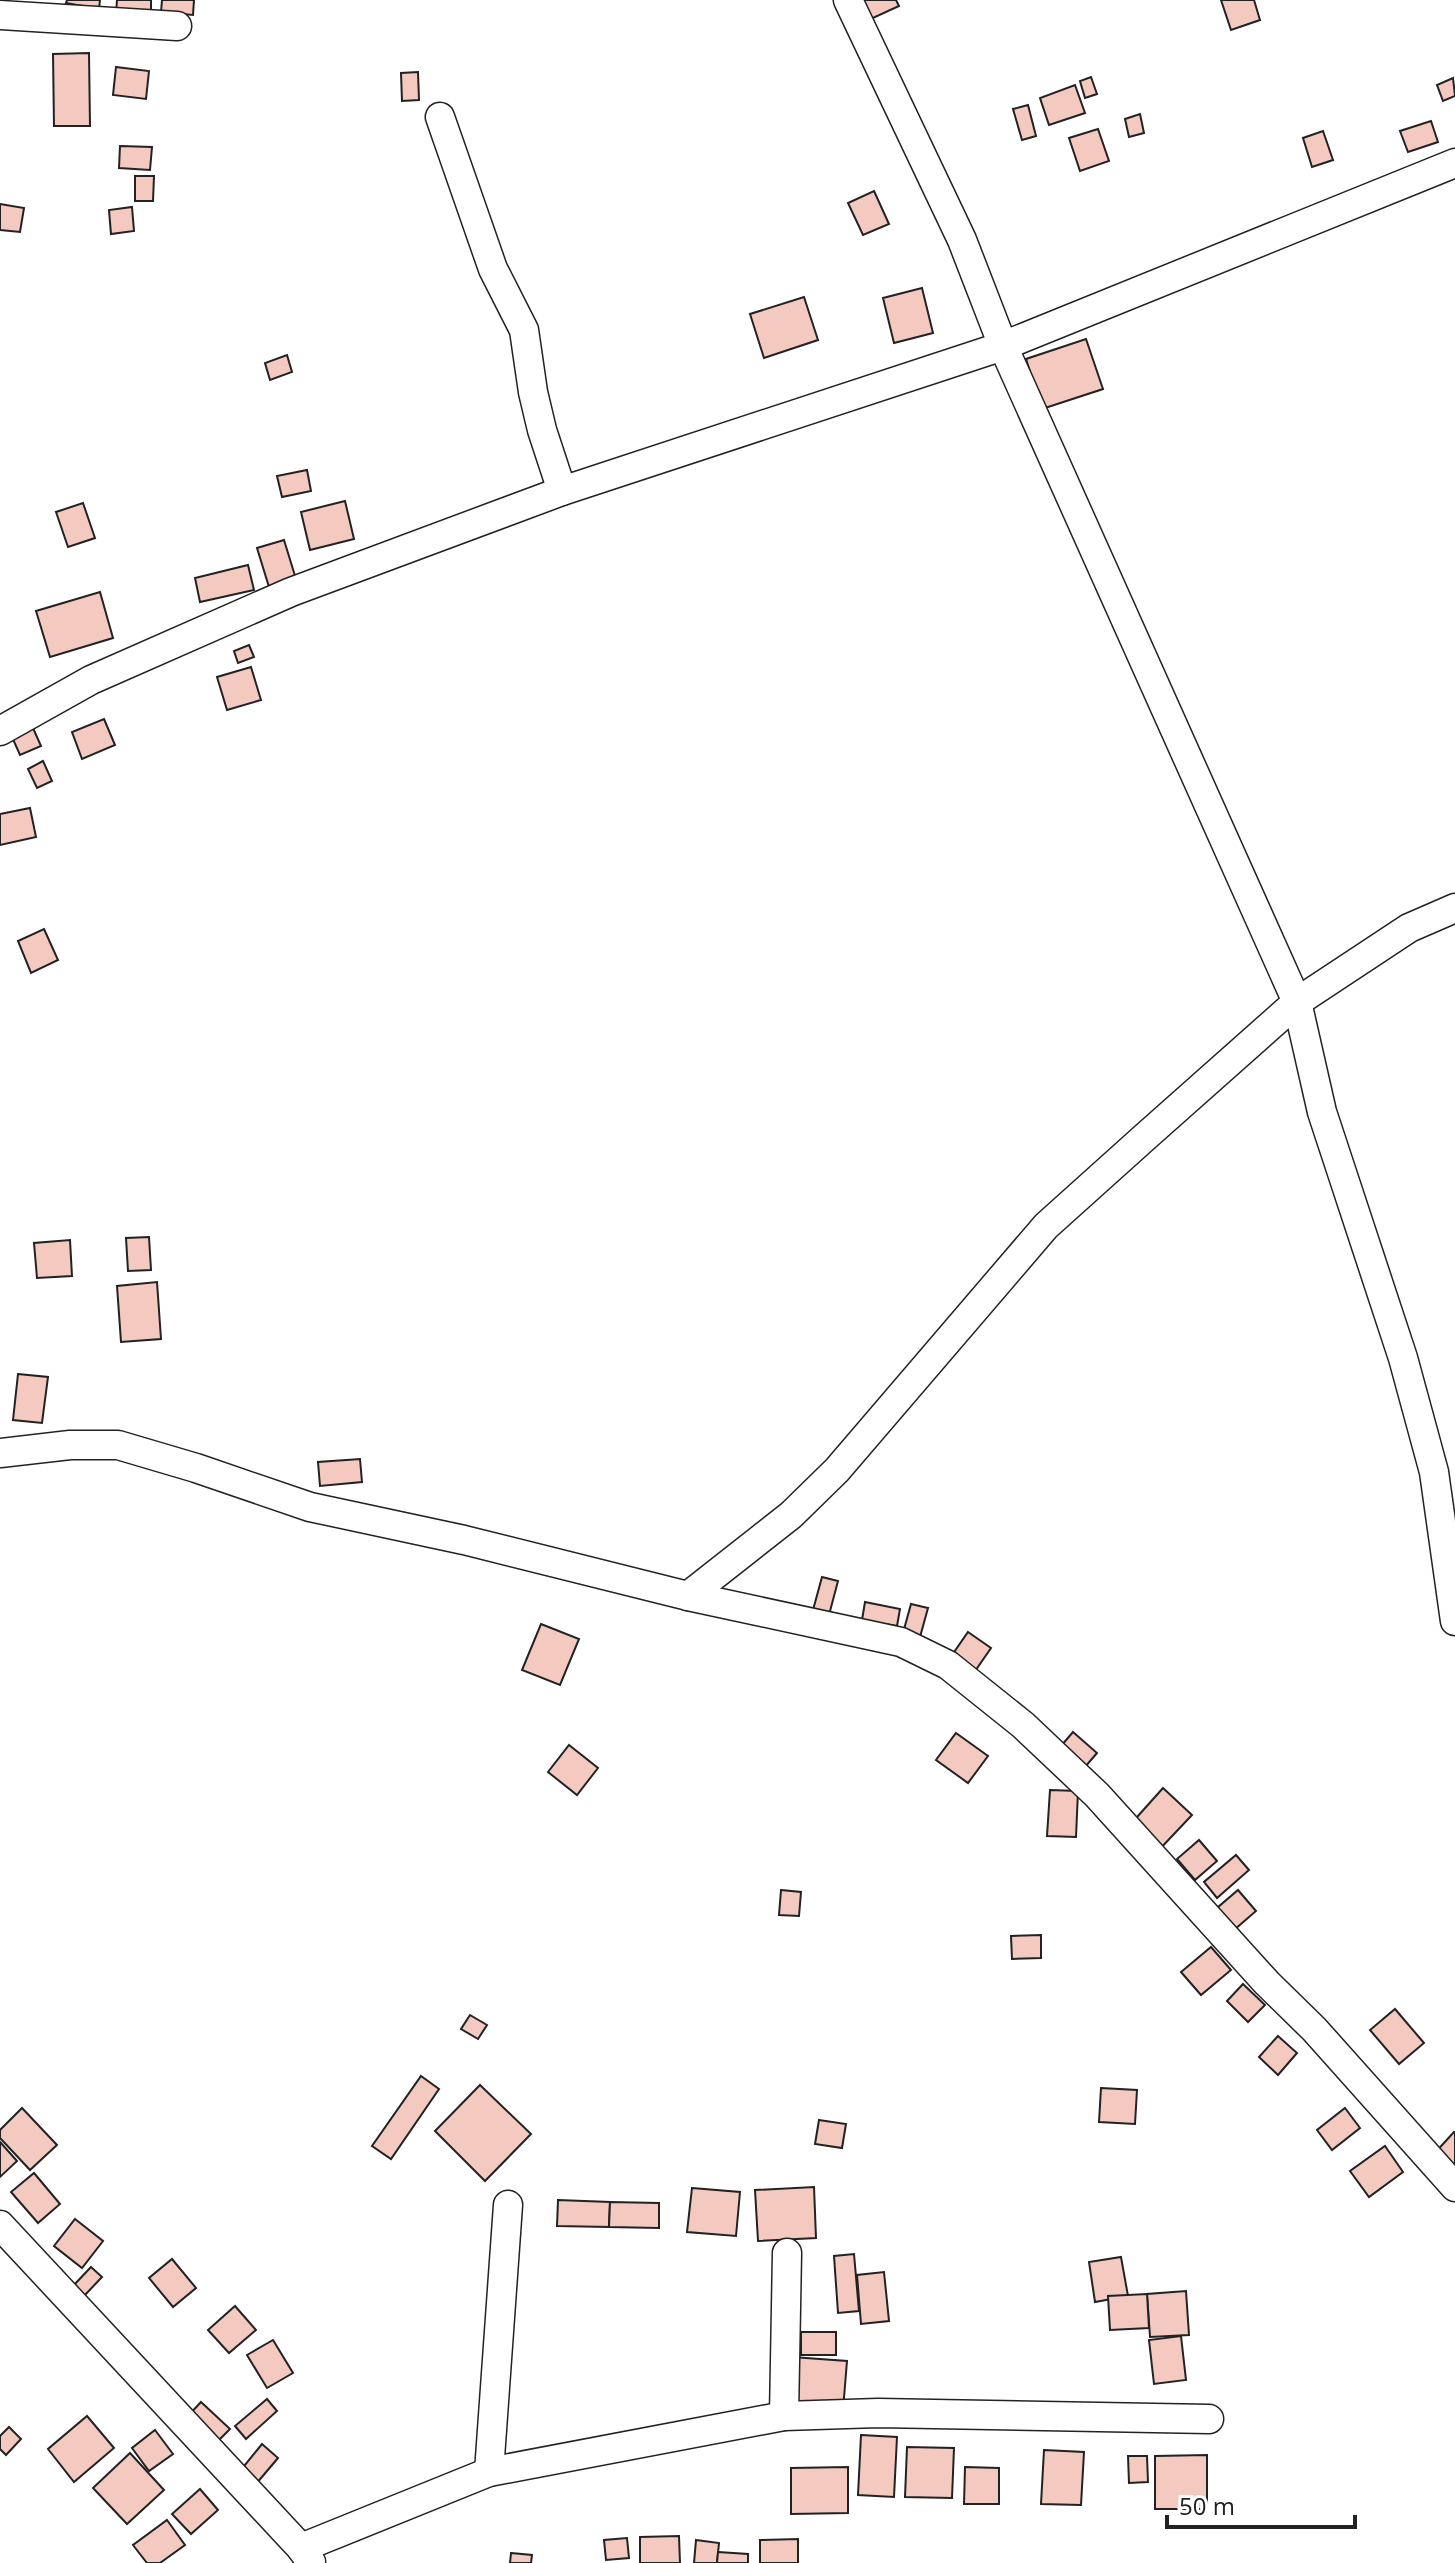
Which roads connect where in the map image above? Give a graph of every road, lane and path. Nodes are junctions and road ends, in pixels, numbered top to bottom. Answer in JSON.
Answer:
{"nodes":[{"id":1,"x":848,"y":0,"type":"edge"},
{"id":2,"x":0,"y":15,"type":"edge"},
{"id":3,"x":177,"y":26,"type":"dead end"},
{"id":4,"x":440,"y":117,"type":"dead end"},
{"id":5,"x":1455,"y":163,"type":"edge"},
{"id":6,"x":1003,"y":346,"type":"junction"},
{"id":7,"x":562,"y":491,"type":"junction"},
{"id":8,"x":0,"y":731,"type":"edge"},
{"id":9,"x":1455,"y":908,"type":"edge"},
{"id":10,"x":1297,"y":1002,"type":"junction"},
{"id":11,"x":0,"y":1453,"type":"edge"},
{"id":12,"x":688,"y":1596,"type":"junction"},
{"id":13,"x":1455,"y":1621,"type":"edge"},
{"id":14,"x":1455,"y":2187,"type":"edge"},
{"id":15,"x":508,"y":2205,"type":"dead end"},
{"id":16,"x":0,"y":2225,"type":"edge"},
{"id":17,"x":787,"y":2253,"type":"dead end"},
{"id":18,"x":784,"y":2416,"type":"junction"},
{"id":19,"x":1209,"y":2419,"type":"dead end"},
{"id":20,"x":489,"y":2472,"type":"junction"},
{"id":21,"x":306,"y":2555,"type":"edge"}],
"edges":[{"from":1,"to":6,"type":"street"},
{"from":2,"to":3,"type":"street"},
{"from":4,"to":7,"type":"street"},
{"from":5,"to":6,"type":"street"},
{"from":6,"to":7,"type":"street"},
{"from":6,"to":10,"type":"street"},
{"from":7,"to":8,"type":"street"},
{"from":9,"to":10,"type":"street"},
{"from":10,"to":12,"type":"street"},
{"from":10,"to":13,"type":"street"},
{"from":11,"to":12,"type":"street"},
{"from":12,"to":14,"type":"street"},
{"from":15,"to":20,"type":"street"},
{"from":16,"to":21,"type":"street"},
{"from":17,"to":18,"type":"street"},
{"from":18,"to":19,"type":"street"},
{"from":18,"to":20,"type":"street"},
{"from":20,"to":21,"type":"street"}]}
